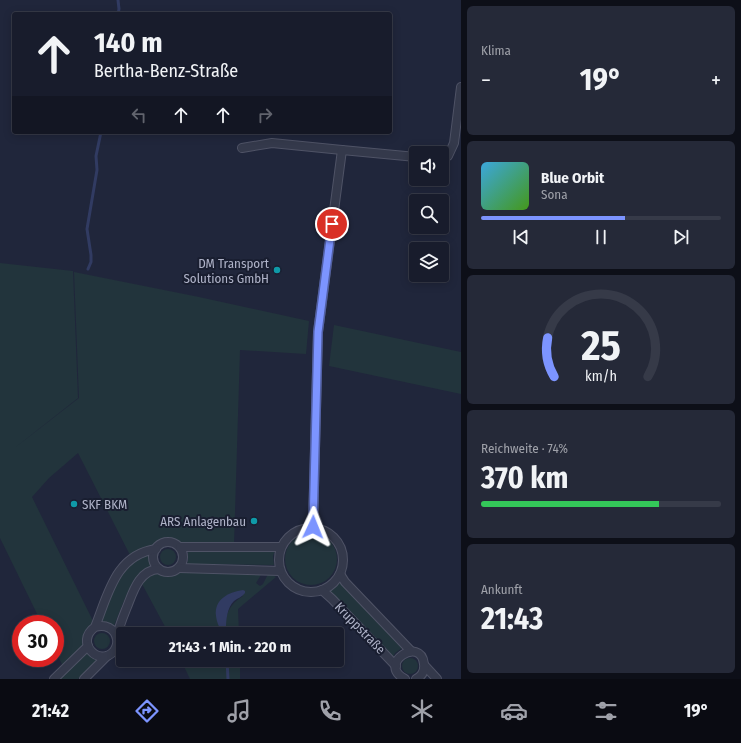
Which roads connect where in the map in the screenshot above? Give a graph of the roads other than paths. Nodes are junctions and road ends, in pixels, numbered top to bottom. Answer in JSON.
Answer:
{"nodes":[{"id":1,"x":461,"y":87,"type":"edge"},
{"id":2,"x":242,"y":148,"type":"dead end"},
{"id":3,"x":342,"y":150,"type":"junction"},
{"id":4,"x":449,"y":154,"type":"edge"},
{"id":5,"x":409,"y":156,"type":"edge"},
{"id":6,"x":313,"y":527,"type":"junction"},
{"id":7,"x":180,"y":547,"type":"junction"},
{"id":8,"x":281,"y":547,"type":"junction"},
{"id":9,"x":156,"y":549,"type":"junction"},
{"id":10,"x":179,"y":568,"type":"junction"},
{"id":11,"x":159,"y":569,"type":"junction"},
{"id":12,"x":280,"y":571,"type":"junction"},
{"id":13,"x":340,"y":574,"type":"junction"},
{"id":14,"x":322,"y":590,"type":"junction"},
{"id":15,"x":121,"y":627,"type":"edge"},
{"id":16,"x":95,"y":628,"type":"junction"},
{"id":17,"x":116,"y":634,"type":"edge"},
{"id":18,"x":88,"y":646,"type":"junction"},
{"id":19,"x":116,"y":648,"type":"edge"},
{"id":20,"x":411,"y":651,"type":"junction"},
{"id":21,"x":107,"y":656,"type":"junction"},
{"id":22,"x":396,"y":666,"type":"junction"},
{"id":23,"x":425,"y":666,"type":"junction"},
{"id":24,"x":54,"y":679,"type":"edge"},
{"id":25,"x":84,"y":679,"type":"edge"},
{"id":26,"x":405,"y":679,"type":"edge"},
{"id":27,"x":416,"y":679,"type":"edge"},
{"id":28,"x":437,"y":679,"type":"edge"}],
"edges":[{"from":1,"to":4,"type":"street"},
{"from":2,"to":3,"type":"street"},
{"from":3,"to":5,"type":"street"},
{"from":3,"to":6,"type":"street"},
{"from":6,"to":8,"type":"street"},
{"from":6,"to":13,"type":"street"},
{"from":7,"to":8,"type":"street"},
{"from":7,"to":9,"type":"street"},
{"from":7,"to":10,"type":"street"},
{"from":8,"to":12,"type":"street"},
{"from":9,"to":11,"type":"street"},
{"from":9,"to":16,"type":"street"},
{"from":10,"to":11,"type":"street"},
{"from":10,"to":12,"type":"street"},
{"from":11,"to":15,"type":"street"},
{"from":12,"to":14,"type":"street"},
{"from":13,"to":14,"type":"street","name":"Kruppstraße"},
{"from":13,"to":20,"type":"street","name":"Kruppstraße"},
{"from":14,"to":22,"type":"street","name":"Kruppstraße"},
{"from":16,"to":17,"type":"street"},
{"from":16,"to":18,"type":"street"},
{"from":18,"to":21,"type":"street"},
{"from":18,"to":24,"type":"street"},
{"from":19,"to":21,"type":"street"},
{"from":20,"to":22,"type":"street","name":"Kruppstraße"},
{"from":20,"to":23,"type":"street","name":"Kruppstraße"},
{"from":21,"to":25,"type":"street"},
{"from":22,"to":26,"type":"street","name":"Kruppstraße"},
{"from":23,"to":27,"type":"street"},
{"from":23,"to":28,"type":"street","name":"Kruppstraße"}]}
